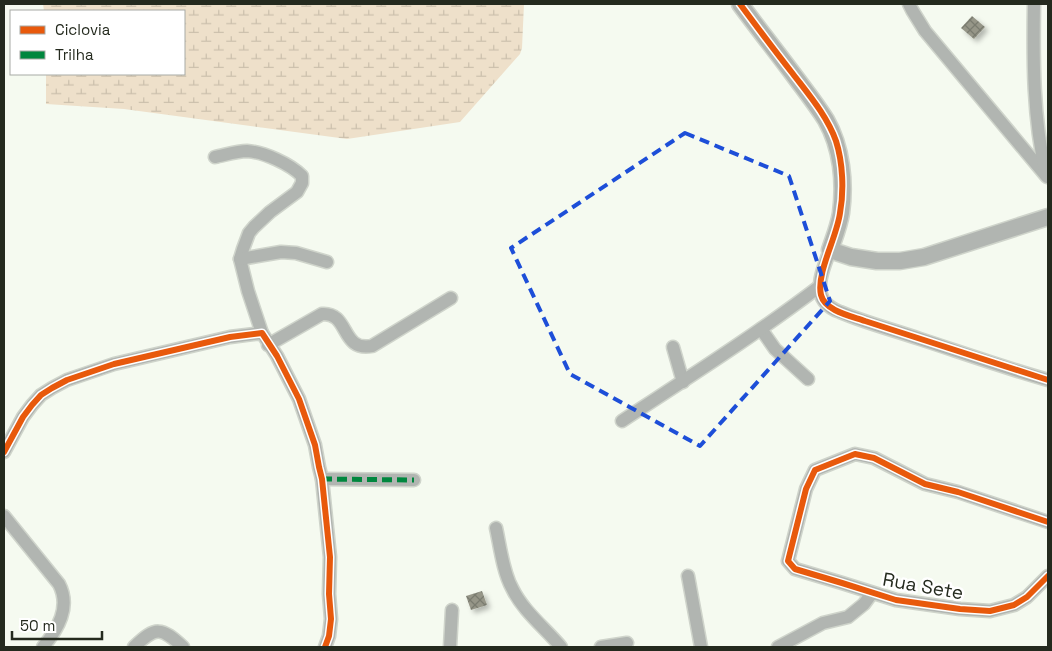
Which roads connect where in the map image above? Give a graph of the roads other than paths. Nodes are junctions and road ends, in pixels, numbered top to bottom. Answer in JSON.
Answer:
{"nodes":[{"id":1,"x":740,"y":4,"type":"edge"},
{"id":2,"x":910,"y":4,"type":"edge"},
{"id":3,"x":1034,"y":4,"type":"edge"},
{"id":4,"x":215,"y":157,"type":"dead end"},
{"id":5,"x":1048,"y":179,"type":"edge"},
{"id":6,"x":1048,"y":217,"type":"edge"},
{"id":7,"x":830,"y":250,"type":"junction"},
{"id":8,"x":240,"y":259,"type":"junction"},
{"id":9,"x":327,"y":262,"type":"dead end"},
{"id":10,"x":820,"y":286,"type":"junction"},
{"id":11,"x":451,"y":298,"type":"dead end"},
{"id":12,"x":761,"y":329,"type":"junction"},
{"id":13,"x":262,"y":333,"type":"junction"},
{"id":14,"x":268,"y":344,"type":"junction"},
{"id":15,"x":673,"y":347,"type":"dead end"},
{"id":16,"x":808,"y":379,"type":"dead end"},
{"id":17,"x":1048,"y":380,"type":"edge"},
{"id":18,"x":682,"y":382,"type":"junction"},
{"id":19,"x":622,"y":421,"type":"dead end"},
{"id":20,"x":4,"y":452,"type":"edge"},
{"id":21,"x":322,"y":479,"type":"junction"},
{"id":22,"x":414,"y":480,"type":"dead end"},
{"id":23,"x":4,"y":516,"type":"edge"},
{"id":24,"x":1048,"y":522,"type":"edge"},
{"id":25,"x":496,"y":528,"type":"dead end"},
{"id":26,"x":688,"y":576,"type":"dead end"},
{"id":27,"x":1048,"y":576,"type":"edge"},
{"id":28,"x":872,"y":593,"type":"junction"},
{"id":29,"x":452,"y":610,"type":"dead end"},
{"id":30,"x":627,"y":643,"type":"dead end"},
{"id":31,"x":43,"y":647,"type":"edge"},
{"id":32,"x":134,"y":647,"type":"edge"},
{"id":33,"x":182,"y":647,"type":"edge"},
{"id":34,"x":325,"y":647,"type":"edge"},
{"id":35,"x":450,"y":647,"type":"edge"},
{"id":36,"x":561,"y":647,"type":"edge"},
{"id":37,"x":601,"y":647,"type":"edge"},
{"id":38,"x":701,"y":647,"type":"edge"},
{"id":39,"x":778,"y":647,"type":"edge"}],
"edges":[{"from":1,"to":7,"type":"street"},
{"from":2,"to":5,"type":"street"},
{"from":3,"to":5,"type":"street"},
{"from":4,"to":8,"type":"street"},
{"from":6,"to":7,"type":"street"},
{"from":7,"to":10,"type":"street"},
{"from":8,"to":9,"type":"street"},
{"from":8,"to":13,"type":"street"},
{"from":10,"to":12,"type":"street"},
{"from":10,"to":17,"type":"street"},
{"from":11,"to":14,"type":"street"},
{"from":12,"to":16,"type":"street"},
{"from":12,"to":18,"type":"street"},
{"from":13,"to":14,"type":"street"},
{"from":13,"to":20,"type":"street"},
{"from":14,"to":21,"type":"street"},
{"from":15,"to":18,"type":"street"},
{"from":18,"to":19,"type":"street"},
{"from":21,"to":22,"type":"street"},
{"from":21,"to":34,"type":"street"},
{"from":23,"to":31,"type":"street"},
{"from":24,"to":28,"type":"street","name":"Rua Sete"},
{"from":25,"to":36,"type":"street"},
{"from":26,"to":38,"type":"street"},
{"from":27,"to":28,"type":"street","name":"Rua Sete"},
{"from":28,"to":39,"type":"street"},
{"from":29,"to":35,"type":"street"},
{"from":30,"to":37,"type":"street"},
{"from":32,"to":33,"type":"street"}]}
